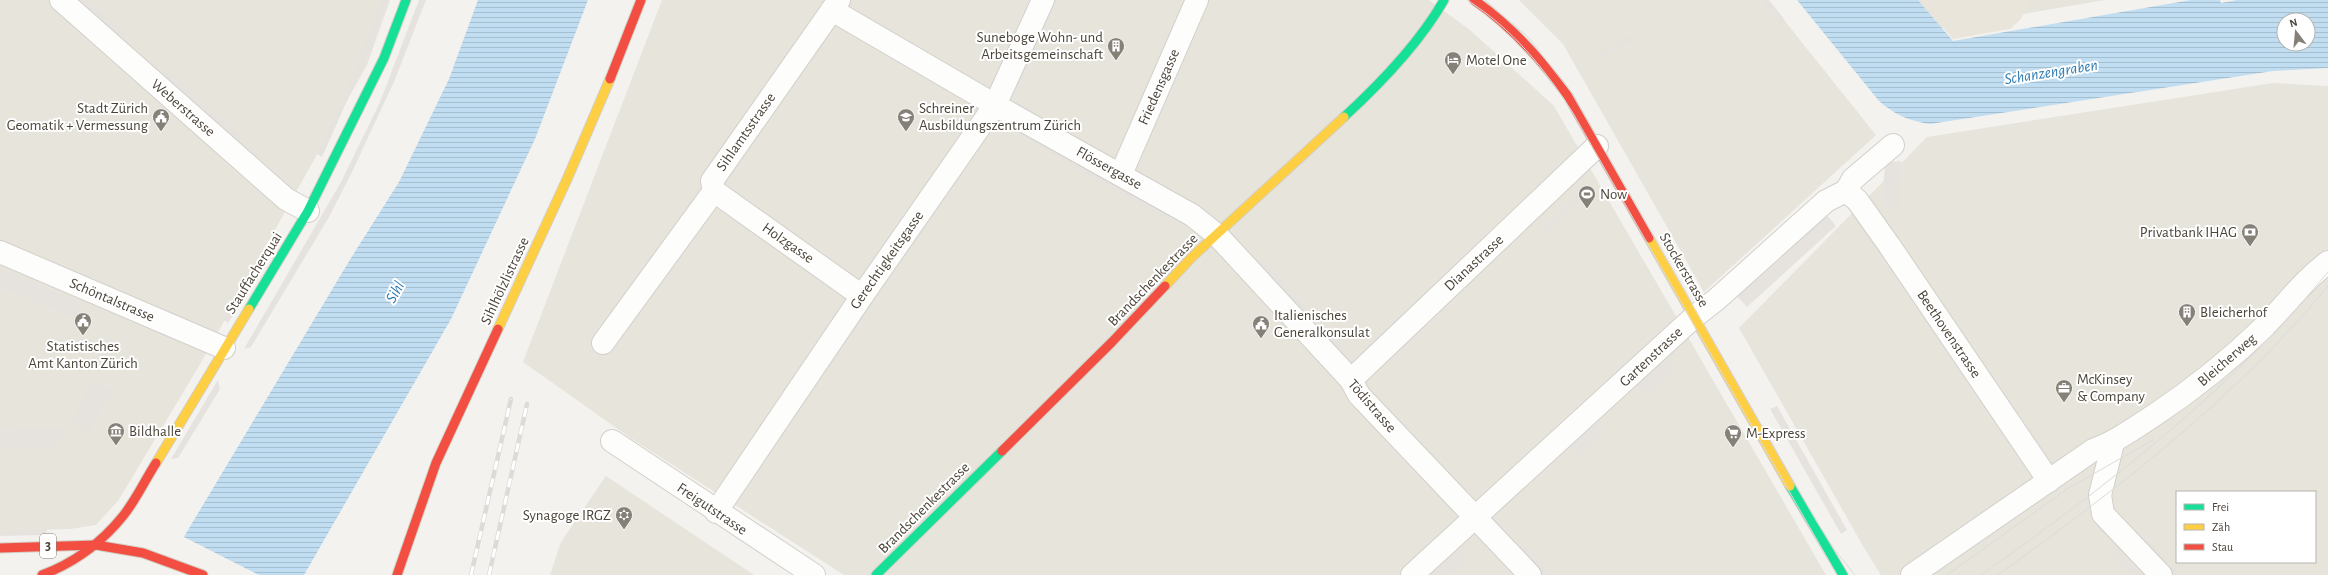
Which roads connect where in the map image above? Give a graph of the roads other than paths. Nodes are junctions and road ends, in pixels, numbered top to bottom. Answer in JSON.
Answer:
{"nodes":[{"id":1,"x":61,"y":0,"type":"edge"},
{"id":2,"x":406,"y":0,"type":"edge"},
{"id":3,"x":642,"y":0,"type":"edge"},
{"id":4,"x":1043,"y":0,"type":"edge"},
{"id":5,"x":1197,"y":0,"type":"edge"},
{"id":6,"x":1444,"y":0,"type":"edge"},
{"id":7,"x":1474,"y":0,"type":"edge"},
{"id":8,"x":836,"y":5,"type":"edge"},
{"id":9,"x":995,"y":106,"type":"junction"},
{"id":10,"x":1892,"y":145,"type":"dead end"},
{"id":11,"x":1598,"y":146,"type":"junction"},
{"id":12,"x":1121,"y":174,"type":"junction"},
{"id":13,"x":714,"y":191,"type":"junction"},
{"id":14,"x":1846,"y":191,"type":"junction"},
{"id":15,"x":308,"y":211,"type":"junction"},
{"id":16,"x":1217,"y":235,"type":"junction"},
{"id":17,"x":0,"y":252,"type":"edge"},
{"id":18,"x":2328,"y":262,"type":"edge"},
{"id":19,"x":862,"y":296,"type":"junction"},
{"id":20,"x":1694,"y":317,"type":"junction"},
{"id":21,"x":603,"y":343,"type":"dead end"},
{"id":22,"x":224,"y":348,"type":"junction"},
{"id":23,"x":1351,"y":380,"type":"junction"},
{"id":24,"x":612,"y":441,"type":"dead end"},
{"id":25,"x":2113,"y":443,"type":"junction"},
{"id":26,"x":2049,"y":481,"type":"junction"},
{"id":27,"x":716,"y":512,"type":"junction"},
{"id":28,"x":1475,"y":518,"type":"junction"},
{"id":29,"x":96,"y":545,"type":"junction"},
{"id":30,"x":0,"y":548,"type":"edge"},
{"id":31,"x":42,"y":575,"type":"edge"},
{"id":32,"x":203,"y":575,"type":"edge"},
{"id":33,"x":397,"y":575,"type":"edge"},
{"id":34,"x":814,"y":575,"type":"edge"},
{"id":35,"x":876,"y":575,"type":"edge"},
{"id":36,"x":1412,"y":575,"type":"edge"},
{"id":37,"x":1530,"y":575,"type":"edge"},
{"id":38,"x":1843,"y":575,"type":"edge"},
{"id":39,"x":1912,"y":575,"type":"edge"},
{"id":40,"x":2161,"y":575,"type":"edge"}],
"edges":[{"from":1,"to":15,"type":"street","name":"Weberstrasse"},
{"from":2,"to":15,"type":"street","name":"Stauffacherquai"},
{"from":3,"to":33,"type":"street","name":"Sihlhölzlistrasse"},
{"from":4,"to":9,"type":"street","name":"Gerechtigkeitsgasse"},
{"from":5,"to":12,"type":"street","name":"Friedensgasse"},
{"from":6,"to":16,"type":"street","name":"Brandschenkestrasse"},
{"from":7,"to":11,"type":"street","name":"Stockerstrasse"},
{"from":8,"to":9,"type":"street","name":"Flössergasse"},
{"from":8,"to":13,"type":"street","name":"Sihlamtsstrasse"},
{"from":9,"to":12,"type":"street","name":"Flössergasse"},
{"from":9,"to":19,"type":"street","name":"Gerechtigkeitsgasse"},
{"from":10,"to":14,"type":"street","name":"Gartenstrasse"},
{"from":11,"to":20,"type":"street","name":"Stockerstrasse"},
{"from":11,"to":23,"type":"street","name":"Dianastrasse"},
{"from":12,"to":16,"type":"street","name":"Flössergasse"},
{"from":13,"to":19,"type":"street","name":"Holzgasse"},
{"from":13,"to":21,"type":"street","name":"Sihlamtsstrasse"},
{"from":14,"to":20,"type":"street","name":"Gartenstrasse"},
{"from":14,"to":26,"type":"street","name":"Beethovenstrasse"},
{"from":15,"to":22,"type":"street","name":"Stauffacherquai"},
{"from":16,"to":23,"type":"street","name":"Tödistrasse"},
{"from":16,"to":35,"type":"street","name":"Brandschenkestrasse"},
{"from":17,"to":22,"type":"street","name":"Schöntalstrasse"},
{"from":18,"to":25,"type":"street","name":"Bleicherweg"},
{"from":19,"to":27,"type":"street","name":"Gerechtigkeitsgasse"},
{"from":20,"to":28,"type":"street","name":"Gartenstrasse"},
{"from":20,"to":38,"type":"street","name":"Stockerstrasse"},
{"from":22,"to":29,"type":"street","name":"Stauffacherquai"},
{"from":23,"to":28,"type":"street","name":"Tödistrasse"},
{"from":24,"to":27,"type":"street","name":"Freigutstrasse"},
{"from":25,"to":26,"type":"street","name":"Bleicherweg"},
{"from":25,"to":40,"type":"street"},
{"from":26,"to":39,"type":"street","name":"Bleicherweg"},
{"from":27,"to":34,"type":"street","name":"Freigutstrasse"},
{"from":28,"to":36,"type":"street","name":"Gartenstrasse"},
{"from":28,"to":37,"type":"street","name":"Tödistrasse"},
{"from":29,"to":30,"type":"street","number":"3"},
{"from":29,"to":31,"type":"street","name":"Stauffacherquai"},
{"from":29,"to":32,"type":"street","number":"3"}]}
